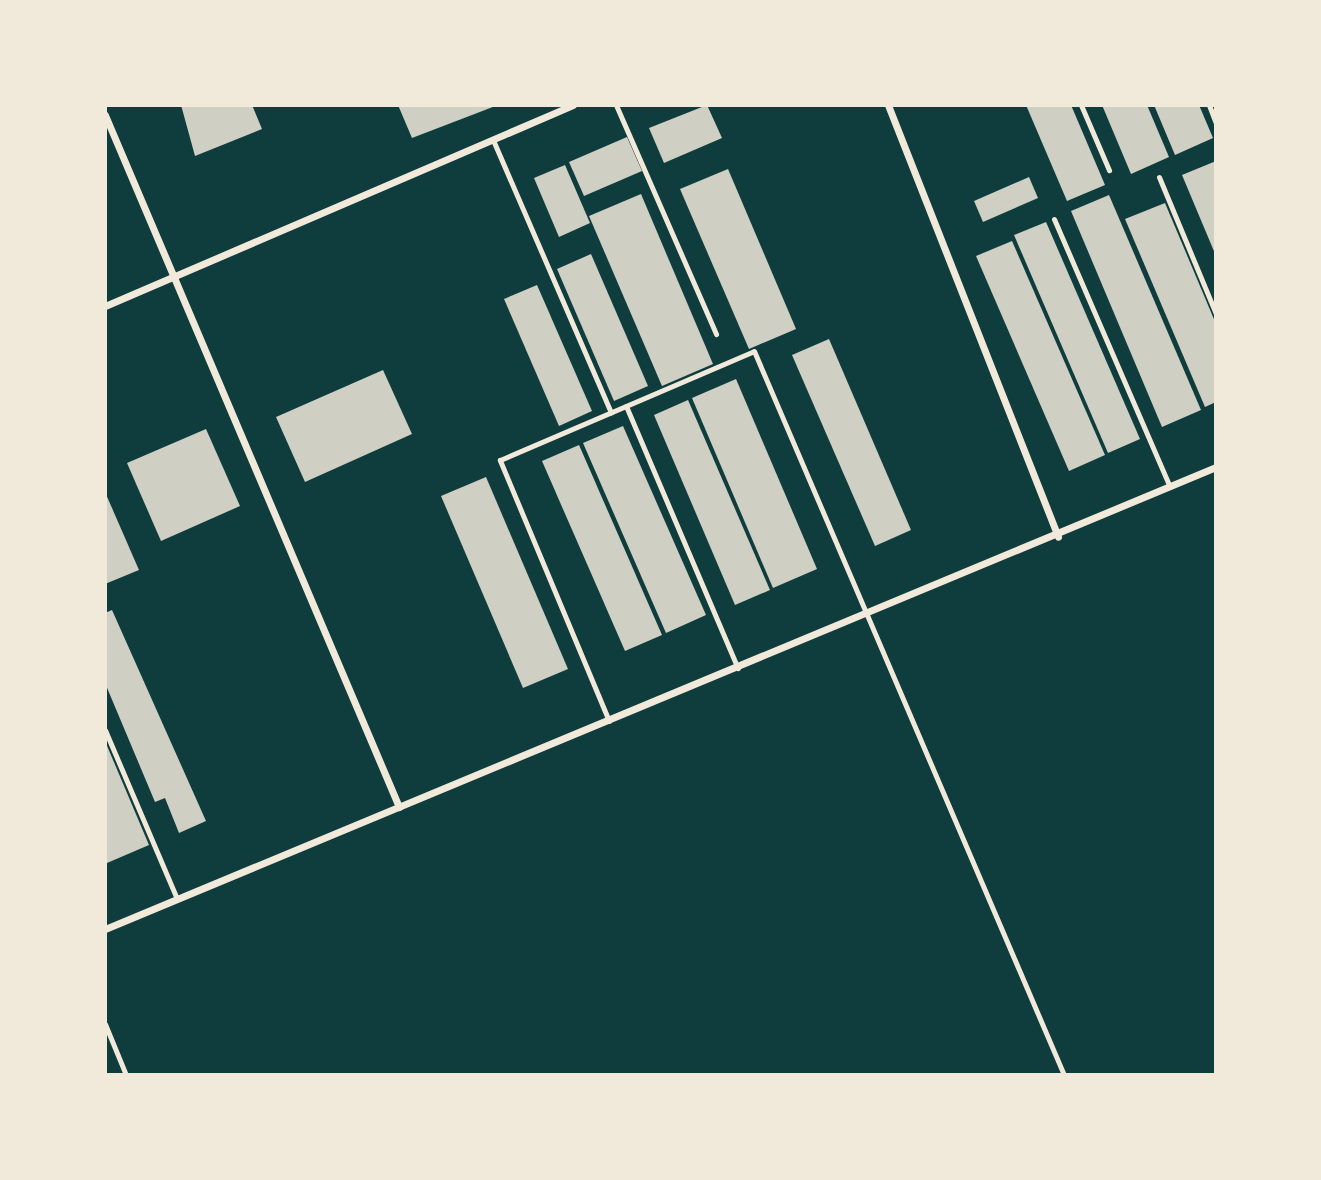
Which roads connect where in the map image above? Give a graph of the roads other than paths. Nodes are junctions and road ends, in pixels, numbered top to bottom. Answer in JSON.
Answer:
{"nodes":[{"id":1,"x":573,"y":105,"type":"edge"},
{"id":2,"x":616,"y":105,"type":"edge"},
{"id":3,"x":888,"y":105,"type":"edge"},
{"id":4,"x":1081,"y":105,"type":"edge"},
{"id":5,"x":1209,"y":105,"type":"edge"},
{"id":6,"x":105,"y":115,"type":"edge"},
{"id":7,"x":1216,"y":123,"type":"edge"},
{"id":8,"x":493,"y":140,"type":"junction"},
{"id":9,"x":1109,"y":170,"type":"dead end"},
{"id":10,"x":1159,"y":177,"type":"dead end"},
{"id":11,"x":1054,"y":219,"type":"dead end"},
{"id":12,"x":175,"y":279,"type":"junction"},
{"id":13,"x":105,"y":306,"type":"edge"},
{"id":14,"x":1216,"y":314,"type":"edge"},
{"id":15,"x":716,"y":334,"type":"dead end"},
{"id":16,"x":626,"y":406,"type":"junction"},
{"id":17,"x":611,"y":413,"type":"junction"},
{"id":18,"x":1216,"y":467,"type":"edge"},
{"id":19,"x":1170,"y":487,"type":"junction"},
{"id":20,"x":1058,"y":537,"type":"junction"},
{"id":21,"x":867,"y":615,"type":"junction"},
{"id":22,"x":738,"y":668,"type":"junction"},
{"id":23,"x":609,"y":720,"type":"junction"},
{"id":24,"x":105,"y":730,"type":"edge"},
{"id":25,"x":399,"y":807,"type":"junction"},
{"id":26,"x":177,"y":899,"type":"junction"},
{"id":27,"x":105,"y":929,"type":"edge"},
{"id":28,"x":105,"y":1024,"type":"edge"},
{"id":29,"x":126,"y":1075,"type":"edge"},
{"id":30,"x":1064,"y":1075,"type":"edge"}],
"edges":[{"from":1,"to":8,"type":"street"},
{"from":2,"to":15,"type":"lane"},
{"from":3,"to":20,"type":"street"},
{"from":4,"to":9,"type":"lane"},
{"from":5,"to":7,"type":"lane"},
{"from":6,"to":12,"type":"street"},
{"from":8,"to":12,"type":"street"},
{"from":8,"to":17,"type":"lane"},
{"from":10,"to":14,"type":"lane"},
{"from":11,"to":19,"type":"lane"},
{"from":12,"to":13,"type":"street"},
{"from":12,"to":25,"type":"street"},
{"from":16,"to":17,"type":"lane"},
{"from":16,"to":21,"type":"lane"},
{"from":16,"to":22,"type":"lane"},
{"from":17,"to":23,"type":"lane"},
{"from":18,"to":19,"type":"street"},
{"from":19,"to":20,"type":"street"},
{"from":20,"to":21,"type":"street"},
{"from":21,"to":22,"type":"street"},
{"from":21,"to":30,"type":"lane"},
{"from":22,"to":23,"type":"street"},
{"from":23,"to":25,"type":"street"},
{"from":24,"to":26,"type":"lane"},
{"from":25,"to":26,"type":"street"},
{"from":26,"to":27,"type":"street"},
{"from":28,"to":29,"type":"lane"}]}
